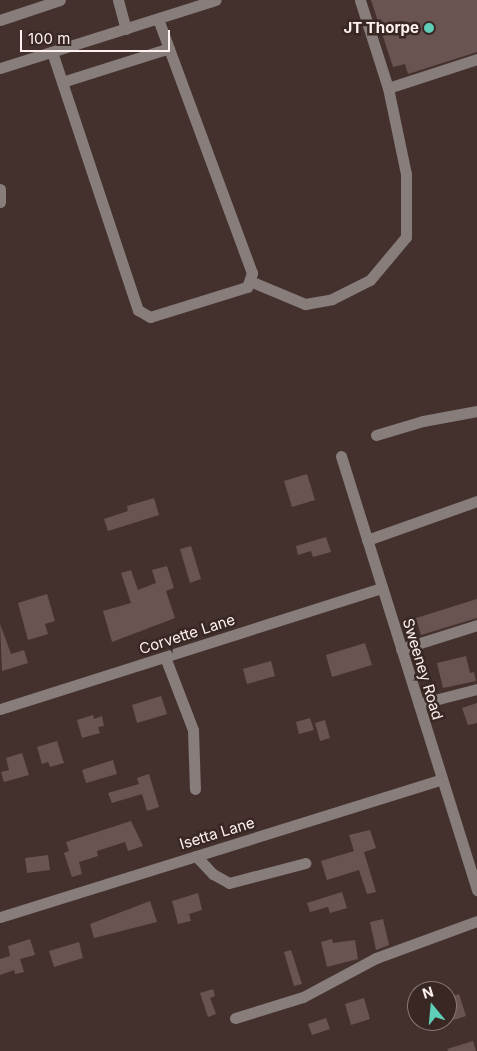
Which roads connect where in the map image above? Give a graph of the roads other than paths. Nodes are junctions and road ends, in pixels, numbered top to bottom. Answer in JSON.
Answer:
{"nodes":[{"id":1,"x":60,"y":0,"type":"edge"},
{"id":2,"x":118,"y":0,"type":"edge"},
{"id":3,"x":216,"y":0,"type":"edge"},
{"id":4,"x":360,"y":0,"type":"edge"},
{"id":5,"x":158,"y":19,"type":"junction"},
{"id":6,"x":0,"y":20,"type":"edge"},
{"id":7,"x":126,"y":29,"type":"junction"},
{"id":8,"x":169,"y":48,"type":"junction"},
{"id":9,"x":52,"y":52,"type":"junction"},
{"id":10,"x":477,"y":59,"type":"edge"},
{"id":11,"x":0,"y":68,"type":"edge"},
{"id":12,"x":62,"y":82,"type":"junction"},
{"id":13,"x":388,"y":88,"type":"junction"},
{"id":14,"x":0,"y":189,"type":"edge"},
{"id":15,"x":0,"y":202,"type":"edge"},
{"id":16,"x":250,"y":281,"type":"junction"},
{"id":17,"x":477,"y":411,"type":"edge"},
{"id":18,"x":376,"y":435,"type":"dead end"},
{"id":19,"x":341,"y":456,"type":"dead end"},
{"id":20,"x":477,"y":501,"type":"edge"},
{"id":21,"x":368,"y":540,"type":"junction"},
{"id":22,"x":382,"y":588,"type":"junction"},
{"id":23,"x":477,"y":626,"type":"edge"},
{"id":24,"x":401,"y":649,"type":"junction"},
{"id":25,"x":165,"y":657,"type":"junction"},
{"id":26,"x":477,"y":689,"type":"edge"},
{"id":27,"x":419,"y":704,"type":"junction"},
{"id":28,"x":0,"y":709,"type":"edge"},
{"id":29,"x":442,"y":779,"type":"junction"},
{"id":30,"x":195,"y":789,"type":"dead end"},
{"id":31,"x":196,"y":856,"type":"junction"},
{"id":32,"x":305,"y":863,"type":"dead end"},
{"id":33,"x":477,"y":890,"type":"edge"},
{"id":34,"x":0,"y":916,"type":"edge"},
{"id":35,"x":477,"y":921,"type":"edge"},
{"id":36,"x":234,"y":1018,"type":"dead end"}],
"edges":[{"from":1,"to":6,"type":"street"},
{"from":2,"to":7,"type":"street"},
{"from":3,"to":5,"type":"street"},
{"from":4,"to":13,"type":"street"},
{"from":5,"to":7,"type":"street"},
{"from":5,"to":8,"type":"street"},
{"from":7,"to":9,"type":"street"},
{"from":8,"to":12,"type":"street"},
{"from":8,"to":16,"type":"street"},
{"from":9,"to":11,"type":"street"},
{"from":9,"to":12,"type":"street"},
{"from":10,"to":13,"type":"street"},
{"from":12,"to":16,"type":"street"},
{"from":13,"to":16,"type":"street"},
{"from":14,"to":15,"type":"street"},
{"from":17,"to":18,"type":"street"},
{"from":19,"to":21,"type":"street","name":"Sweeney Road"},
{"from":20,"to":21,"type":"street"},
{"from":21,"to":22,"type":"street","name":"Sweeney Road"},
{"from":22,"to":24,"type":"street","name":"Sweeney Road"},
{"from":22,"to":25,"type":"street","name":"Corvette Lane"},
{"from":23,"to":24,"type":"street"},
{"from":24,"to":27,"type":"street","name":"Sweeney Road"},
{"from":25,"to":28,"type":"street","name":"Corvette Lane"},
{"from":25,"to":30,"type":"street"},
{"from":26,"to":27,"type":"street"},
{"from":27,"to":29,"type":"street","name":"Sweeney Road"},
{"from":29,"to":31,"type":"street","name":"Isetta Lane"},
{"from":29,"to":33,"type":"street","name":"Sweeney Road"},
{"from":31,"to":32,"type":"street"},
{"from":31,"to":34,"type":"street","name":"Isetta Lane"},
{"from":35,"to":36,"type":"street"}]}
